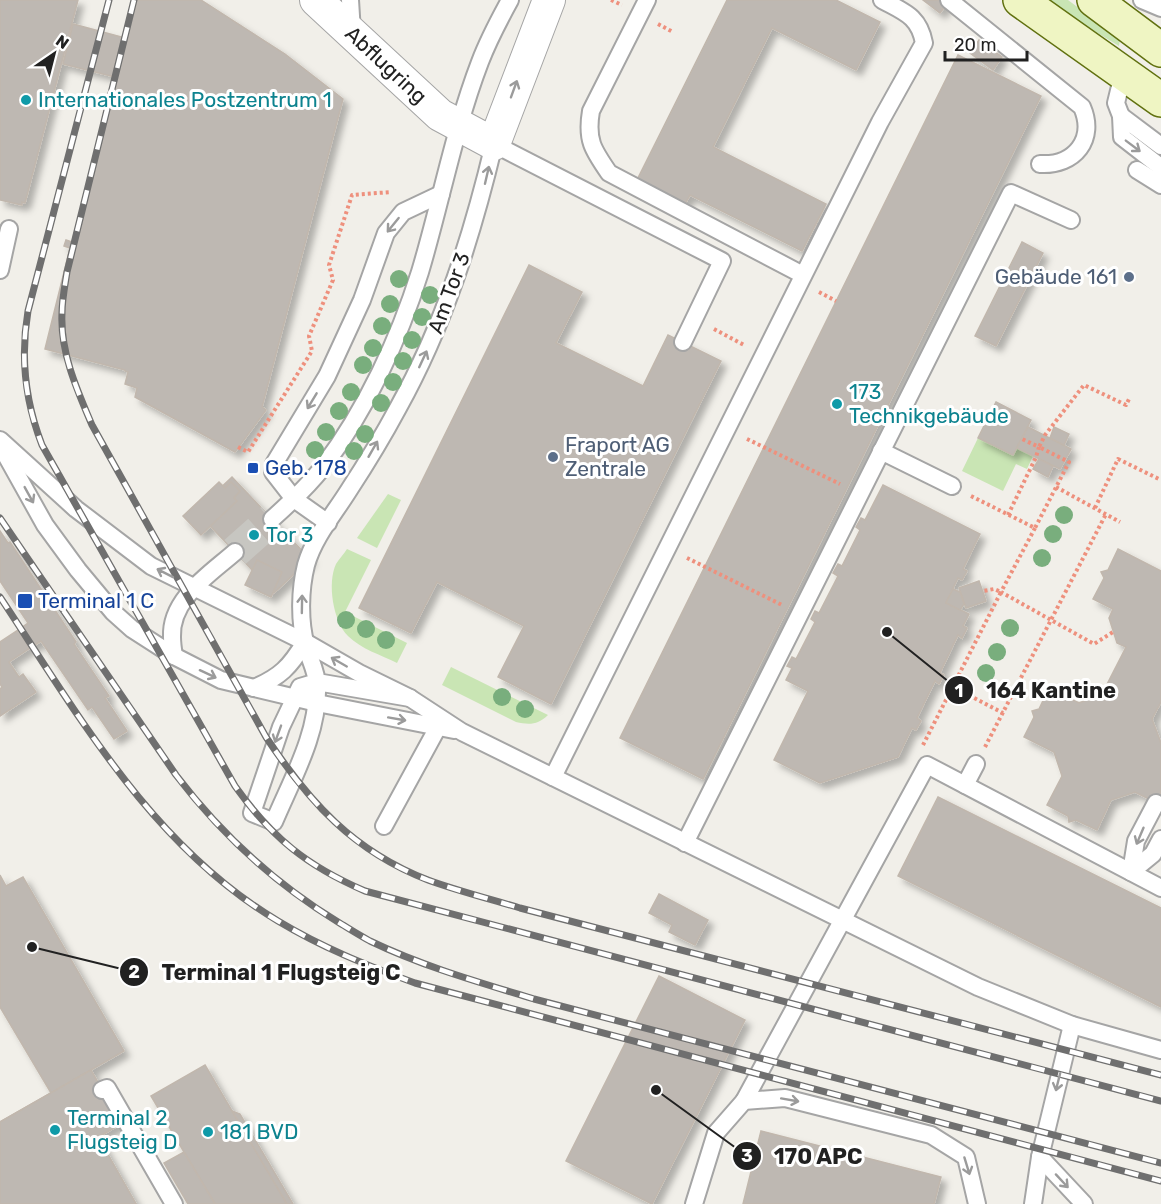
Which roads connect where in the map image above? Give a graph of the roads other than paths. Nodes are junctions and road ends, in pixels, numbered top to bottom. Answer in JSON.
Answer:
{"nodes":[{"id":1,"x":316,"y":0,"type":"edge"},
{"id":2,"x":350,"y":0,"type":"edge"},
{"id":3,"x":510,"y":0,"type":"edge"},
{"id":4,"x":549,"y":0,"type":"edge"},
{"id":5,"x":647,"y":0,"type":"edge"},
{"id":6,"x":882,"y":0,"type":"edge"},
{"id":7,"x":949,"y":0,"type":"edge"},
{"id":8,"x":1020,"y":0,"type":"edge"},
{"id":9,"x":1094,"y":0,"type":"edge"},
{"id":10,"x":1142,"y":0,"type":"edge"},
{"id":11,"x":1161,"y":8,"type":"edge"},
{"id":12,"x":353,"y":35,"type":"junction"},
{"id":13,"x":1161,"y":50,"type":"edge"},
{"id":14,"x":1123,"y":74,"type":"junction"},
{"id":15,"x":1161,"y":100,"type":"edge"},
{"id":16,"x":1121,"y":116,"type":"junction"},
{"id":17,"x":459,"y":126,"type":"junction"},
{"id":18,"x":494,"y":144,"type":"junction"},
{"id":19,"x":1161,"y":147,"type":"edge"},
{"id":20,"x":1040,"y":164,"type":"dead end"},
{"id":21,"x":1161,"y":169,"type":"edge"},
{"id":22,"x":1137,"y":170,"type":"dead end"},
{"id":23,"x":1161,"y":185,"type":"edge"},
{"id":24,"x":441,"y":194,"type":"junction"},
{"id":25,"x":1071,"y":220,"type":"dead end"},
{"id":26,"x":9,"y":229,"type":"dead end"},
{"id":27,"x":0,"y":270,"type":"edge"},
{"id":28,"x":803,"y":275,"type":"junction"},
{"id":29,"x":683,"y":342,"type":"dead end"},
{"id":30,"x":0,"y":442,"type":"edge"},
{"id":31,"x":881,"y":452,"type":"junction"},
{"id":32,"x":952,"y":486,"type":"road end"},
{"id":33,"x":294,"y":499,"type":"junction"},
{"id":34,"x":272,"y":519,"type":"tunnel mouth"},
{"id":35,"x":328,"y":523,"type":"junction"},
{"id":36,"x":235,"y":552,"type":"tunnel mouth"},
{"id":37,"x":194,"y":588,"type":"junction"},
{"id":38,"x":305,"y":642,"type":"junction"},
{"id":39,"x":174,"y":656,"type":"junction"},
{"id":40,"x":317,"y":682,"type":"junction"},
{"id":41,"x":254,"y":688,"type":"junction"},
{"id":42,"x":294,"y":698,"type":"junction"},
{"id":43,"x":410,"y":698,"type":"junction"},
{"id":44,"x":317,"y":703,"type":"junction"},
{"id":45,"x":438,"y":727,"type":"junction"},
{"id":46,"x":462,"y":732,"type":"junction"},
{"id":47,"x":976,"y":764,"type":"road end"},
{"id":48,"x":553,"y":777,"type":"junction"},
{"id":49,"x":965,"y":785,"type":"junction"},
{"id":50,"x":1156,"y":803,"type":"dead end"},
{"id":51,"x":384,"y":826,"type":"dead end"},
{"id":52,"x":1161,"y":839,"type":"edge"},
{"id":53,"x":685,"y":843,"type":"junction"},
{"id":54,"x":1131,"y":872,"type":"junction"},
{"id":55,"x":1161,"y":888,"type":"edge"},
{"id":56,"x":842,"y":921,"type":"junction"},
{"id":57,"x":1072,"y":1025,"type":"junction"},
{"id":58,"x":1161,"y":1050,"type":"edge"},
{"id":59,"x":102,"y":1090,"type":"dead end"},
{"id":60,"x":744,"y":1101,"type":"junction"},
{"id":61,"x":1040,"y":1158,"type":"junction"},
{"id":62,"x":174,"y":1204,"type":"edge"},
{"id":63,"x":694,"y":1204,"type":"edge"},
{"id":64,"x":976,"y":1204,"type":"edge"},
{"id":65,"x":1033,"y":1204,"type":"edge"},
{"id":66,"x":1084,"y":1204,"type":"edge"}],
"edges":[{"from":1,"to":12,"type":"street","name":"Abflugring"},
{"from":2,"to":12,"type":"lane"},
{"from":3,"to":17,"type":"lane","name":"Am Tor 3"},
{"from":18,"to":4,"type":"street","name":"Am Tor 3","one_way":true},
{"from":5,"to":28,"type":"lane"},
{"from":6,"to":28,"type":"lane"},
{"from":7,"to":20,"type":"lane"},
{"from":8,"to":14,"type":"street"},
{"from":9,"to":13,"type":"street"},
{"from":10,"to":11,"type":"lane"},
{"from":12,"to":17,"type":"street","name":"Abflugring"},
{"from":14,"to":15,"type":"street"},
{"from":14,"to":16,"type":"lane"},
{"from":16,"to":19,"type":"lane"},
{"from":16,"to":21,"type":"lane","one_way":true},
{"from":17,"to":18,"type":"street","name":"Abflugring"},
{"from":17,"to":24,"type":"lane","name":"Am Tor 3"},
{"from":18,"to":29,"type":"lane"},
{"from":35,"to":18,"type":"lane","name":"Am Tor 3","one_way":true},
{"from":22,"to":23,"type":"lane"},
{"from":24,"to":33,"type":"lane","name":"Am Tor 3"},
{"from":24,"to":33,"type":"lane","one_way":true},
{"from":25,"to":31,"type":"lane"},
{"from":26,"to":27,"type":"lane"},
{"from":28,"to":48,"type":"lane"},
{"from":37,"to":30,"type":"lane","one_way":true},
{"from":30,"to":39,"type":"lane","one_way":true},
{"from":31,"to":32,"type":"lane"},
{"from":31,"to":53,"type":"lane"},
{"from":33,"to":34,"type":"lane"},
{"from":33,"to":35,"type":"lane"},
{"from":38,"to":35,"type":"lane","name":"Am Tor 3","one_way":true},
{"from":36,"to":37,"type":"lane"},
{"from":37,"to":38,"type":"lane"},
{"from":37,"to":39,"type":"lane"},
{"from":38,"to":40,"type":"lane","name":"Am Tor 3"},
{"from":38,"to":41,"type":"lane"},
{"from":43,"to":38,"type":"lane","one_way":true},
{"from":39,"to":41,"type":"lane","one_way":true},
{"from":40,"to":42,"type":"lane"},
{"from":40,"to":43,"type":"lane"},
{"from":40,"to":44,"type":"lane","name":"Am Tor 3"},
{"from":41,"to":42,"type":"lane"},
{"from":42,"to":44,"type":"lane"},
{"from":42,"to":44,"type":"lane","name":"Am Tor 3","one_way":true},
{"from":43,"to":46,"type":"lane"},
{"from":44,"to":45,"type":"lane","one_way":true},
{"from":45,"to":46,"type":"lane"},
{"from":45,"to":51,"type":"lane"},
{"from":46,"to":48,"type":"lane"},
{"from":47,"to":49,"type":"lane"},
{"from":48,"to":53,"type":"lane"},
{"from":49,"to":54,"type":"lane"},
{"from":49,"to":56,"type":"lane"},
{"from":50,"to":54,"type":"lane","one_way":true},
{"from":52,"to":54,"type":"lane"},
{"from":53,"to":56,"type":"lane"},
{"from":54,"to":55,"type":"lane"},
{"from":56,"to":57,"type":"lane"},
{"from":56,"to":60,"type":"lane"},
{"from":57,"to":58,"type":"lane"},
{"from":57,"to":61,"type":"lane","one_way":true},
{"from":59,"to":62,"type":"lane"},
{"from":60,"to":63,"type":"lane"},
{"from":60,"to":64,"type":"lane","one_way":true},
{"from":61,"to":65,"type":"lane"},
{"from":61,"to":66,"type":"lane","one_way":true}]}
